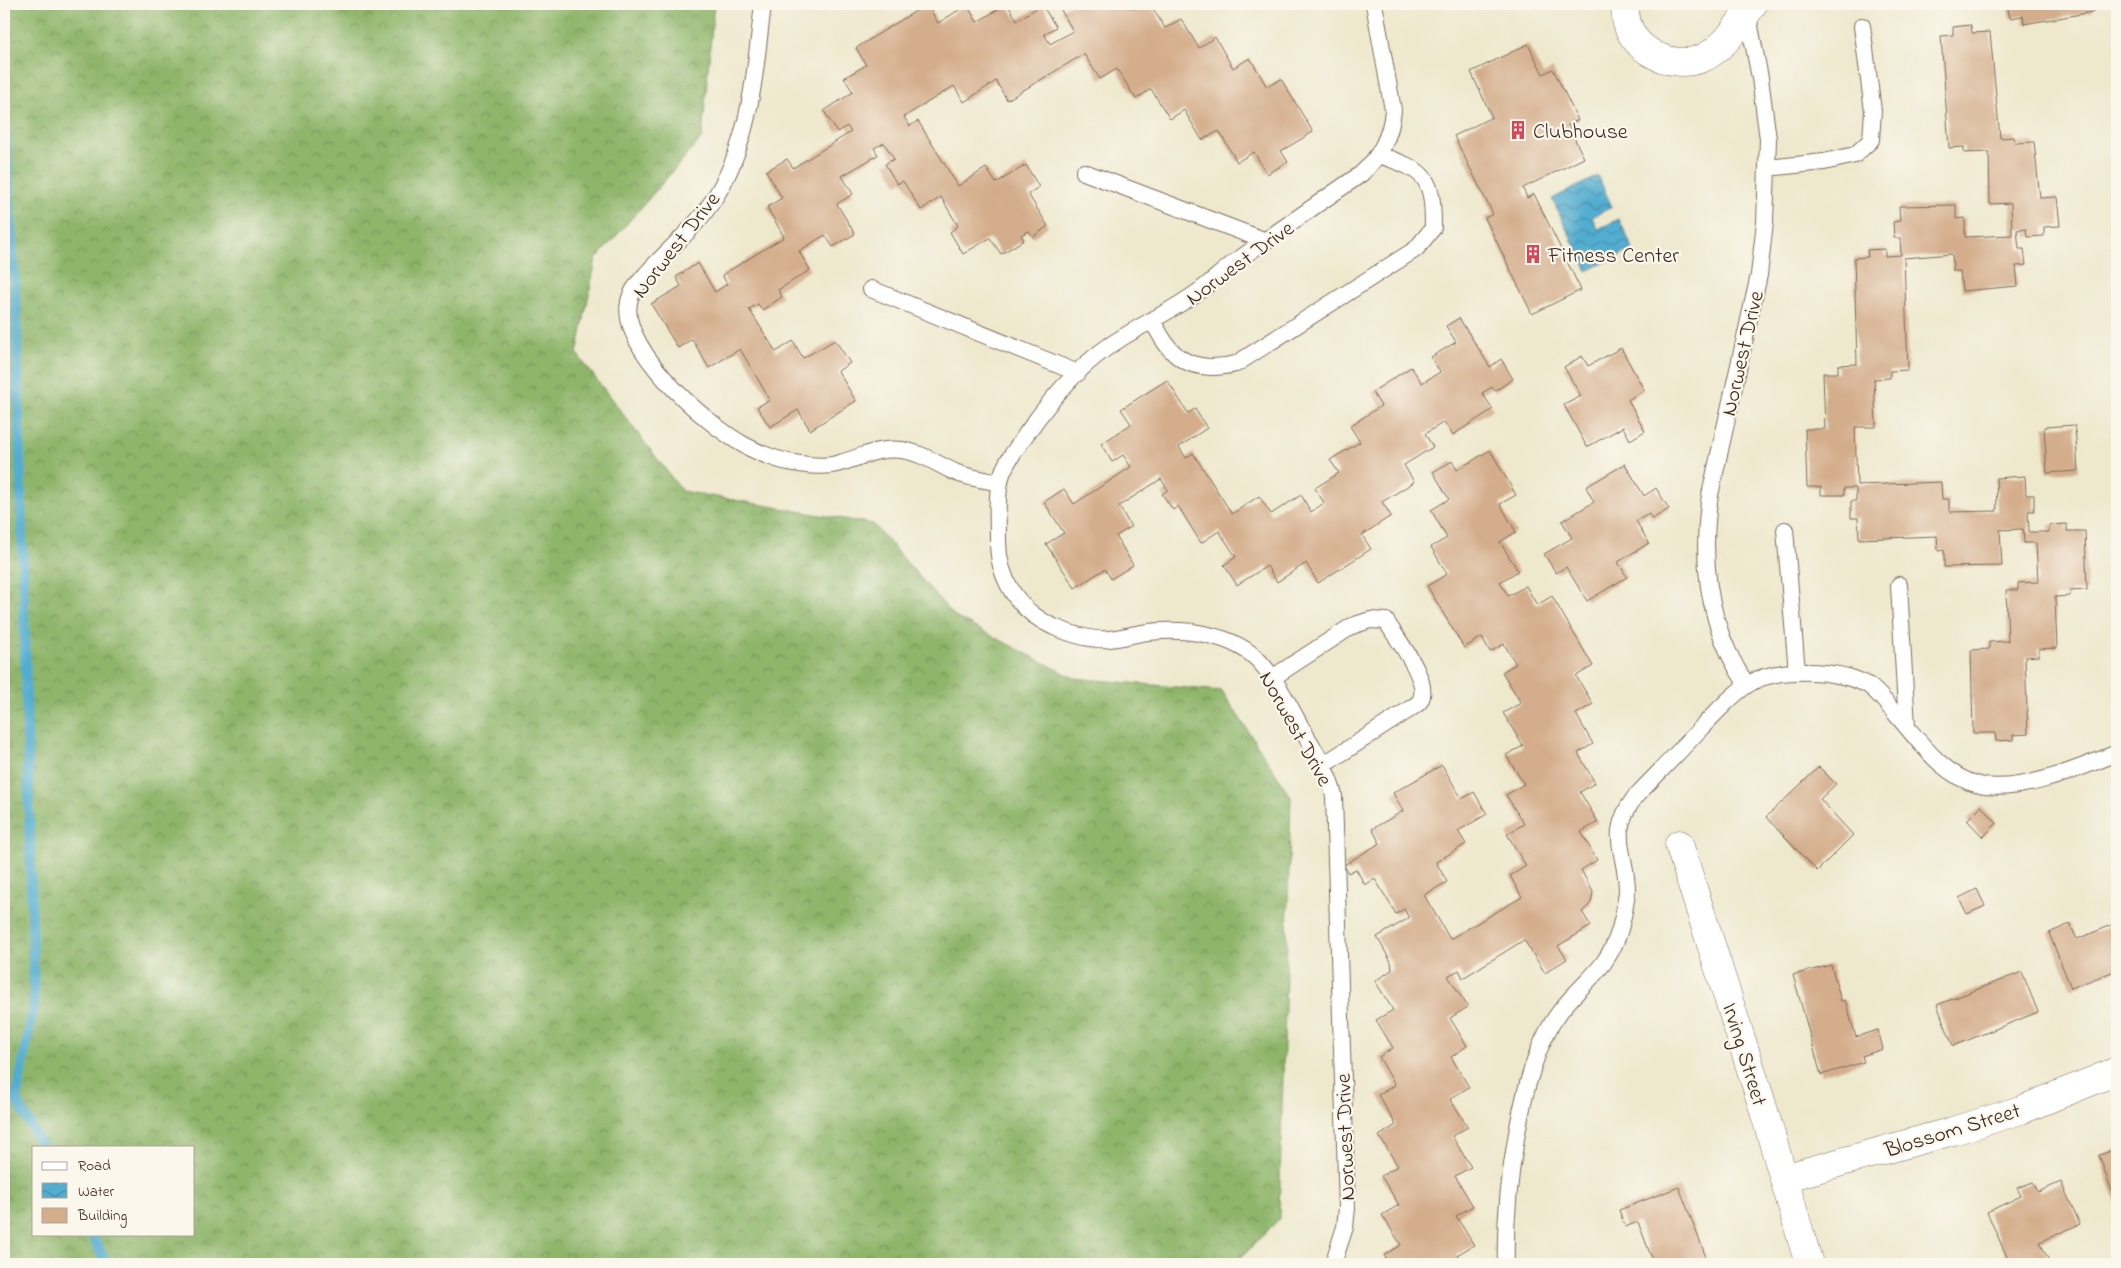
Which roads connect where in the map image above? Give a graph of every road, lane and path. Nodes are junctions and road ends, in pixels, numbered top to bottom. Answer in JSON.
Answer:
{"nodes":[{"id":1,"x":763,"y":4,"type":"edge"},
{"id":2,"x":1374,"y":4,"type":"edge"},
{"id":3,"x":1626,"y":4,"type":"edge"},
{"id":4,"x":1749,"y":7,"type":"edge"},
{"id":5,"x":1862,"y":26,"type":"dead end"},
{"id":6,"x":1379,"y":155,"type":"junction"},
{"id":7,"x":1768,"y":168,"type":"junction"},
{"id":8,"x":1084,"y":172,"type":"dead end"},
{"id":9,"x":1266,"y":241,"type":"junction"},
{"id":10,"x":871,"y":289,"type":"dead end"},
{"id":11,"x":1152,"y":321,"type":"junction"},
{"id":12,"x":1078,"y":373,"type":"junction"},
{"id":13,"x":1000,"y":483,"type":"junction"},
{"id":14,"x":1785,"y":530,"type":"dead end"},
{"id":15,"x":1899,"y":585,"type":"dead end"},
{"id":16,"x":1797,"y":672,"type":"junction"},
{"id":17,"x":1272,"y":678,"type":"junction"},
{"id":18,"x":1748,"y":685,"type":"junction"},
{"id":19,"x":1907,"y":726,"type":"junction"},
{"id":20,"x":2117,"y":753,"type":"edge"},
{"id":21,"x":1323,"y":765,"type":"junction"},
{"id":22,"x":1679,"y":844,"type":"dead end"},
{"id":23,"x":2117,"y":1071,"type":"edge"},
{"id":24,"x":1784,"y":1178,"type":"junction"},
{"id":25,"x":1333,"y":1264,"type":"edge"},
{"id":26,"x":1506,"y":1264,"type":"edge"},
{"id":27,"x":1809,"y":1264,"type":"edge"}],
"edges":[{"from":1,"to":13,"type":"lane","name":"Norwest Drive"},
{"from":2,"to":6,"type":"lane","name":"Norwest Drive"},
{"from":3,"to":4,"type":"street","name":"Norwest Drive"},
{"from":4,"to":7,"type":"lane","name":"Norwest Drive"},
{"from":5,"to":7,"type":"lane"},
{"from":6,"to":9,"type":"lane","name":"Norwest Drive"},
{"from":6,"to":11,"type":"lane"},
{"from":7,"to":18,"type":"lane","name":"Norwest Drive"},
{"from":8,"to":9,"type":"lane"},
{"from":9,"to":11,"type":"lane","name":"Norwest Drive"},
{"from":10,"to":12,"type":"lane"},
{"from":11,"to":12,"type":"lane","name":"Norwest Drive"},
{"from":12,"to":13,"type":"lane","name":"Norwest Drive"},
{"from":13,"to":17,"type":"lane","name":"Norwest Drive"},
{"from":14,"to":16,"type":"lane"},
{"from":15,"to":19,"type":"lane"},
{"from":16,"to":18,"type":"lane"},
{"from":16,"to":19,"type":"lane"},
{"from":17,"to":21,"type":"lane","name":"Norwest Drive"},
{"from":17,"to":21,"type":"lane"},
{"from":18,"to":26,"type":"lane"},
{"from":19,"to":20,"type":"lane"},
{"from":21,"to":25,"type":"lane","name":"Norwest Drive"},
{"from":22,"to":24,"type":"street","name":"Irving Street"},
{"from":23,"to":24,"type":"street","name":"Blossom Street"},
{"from":24,"to":27,"type":"street","name":"Irving Street"}]}
